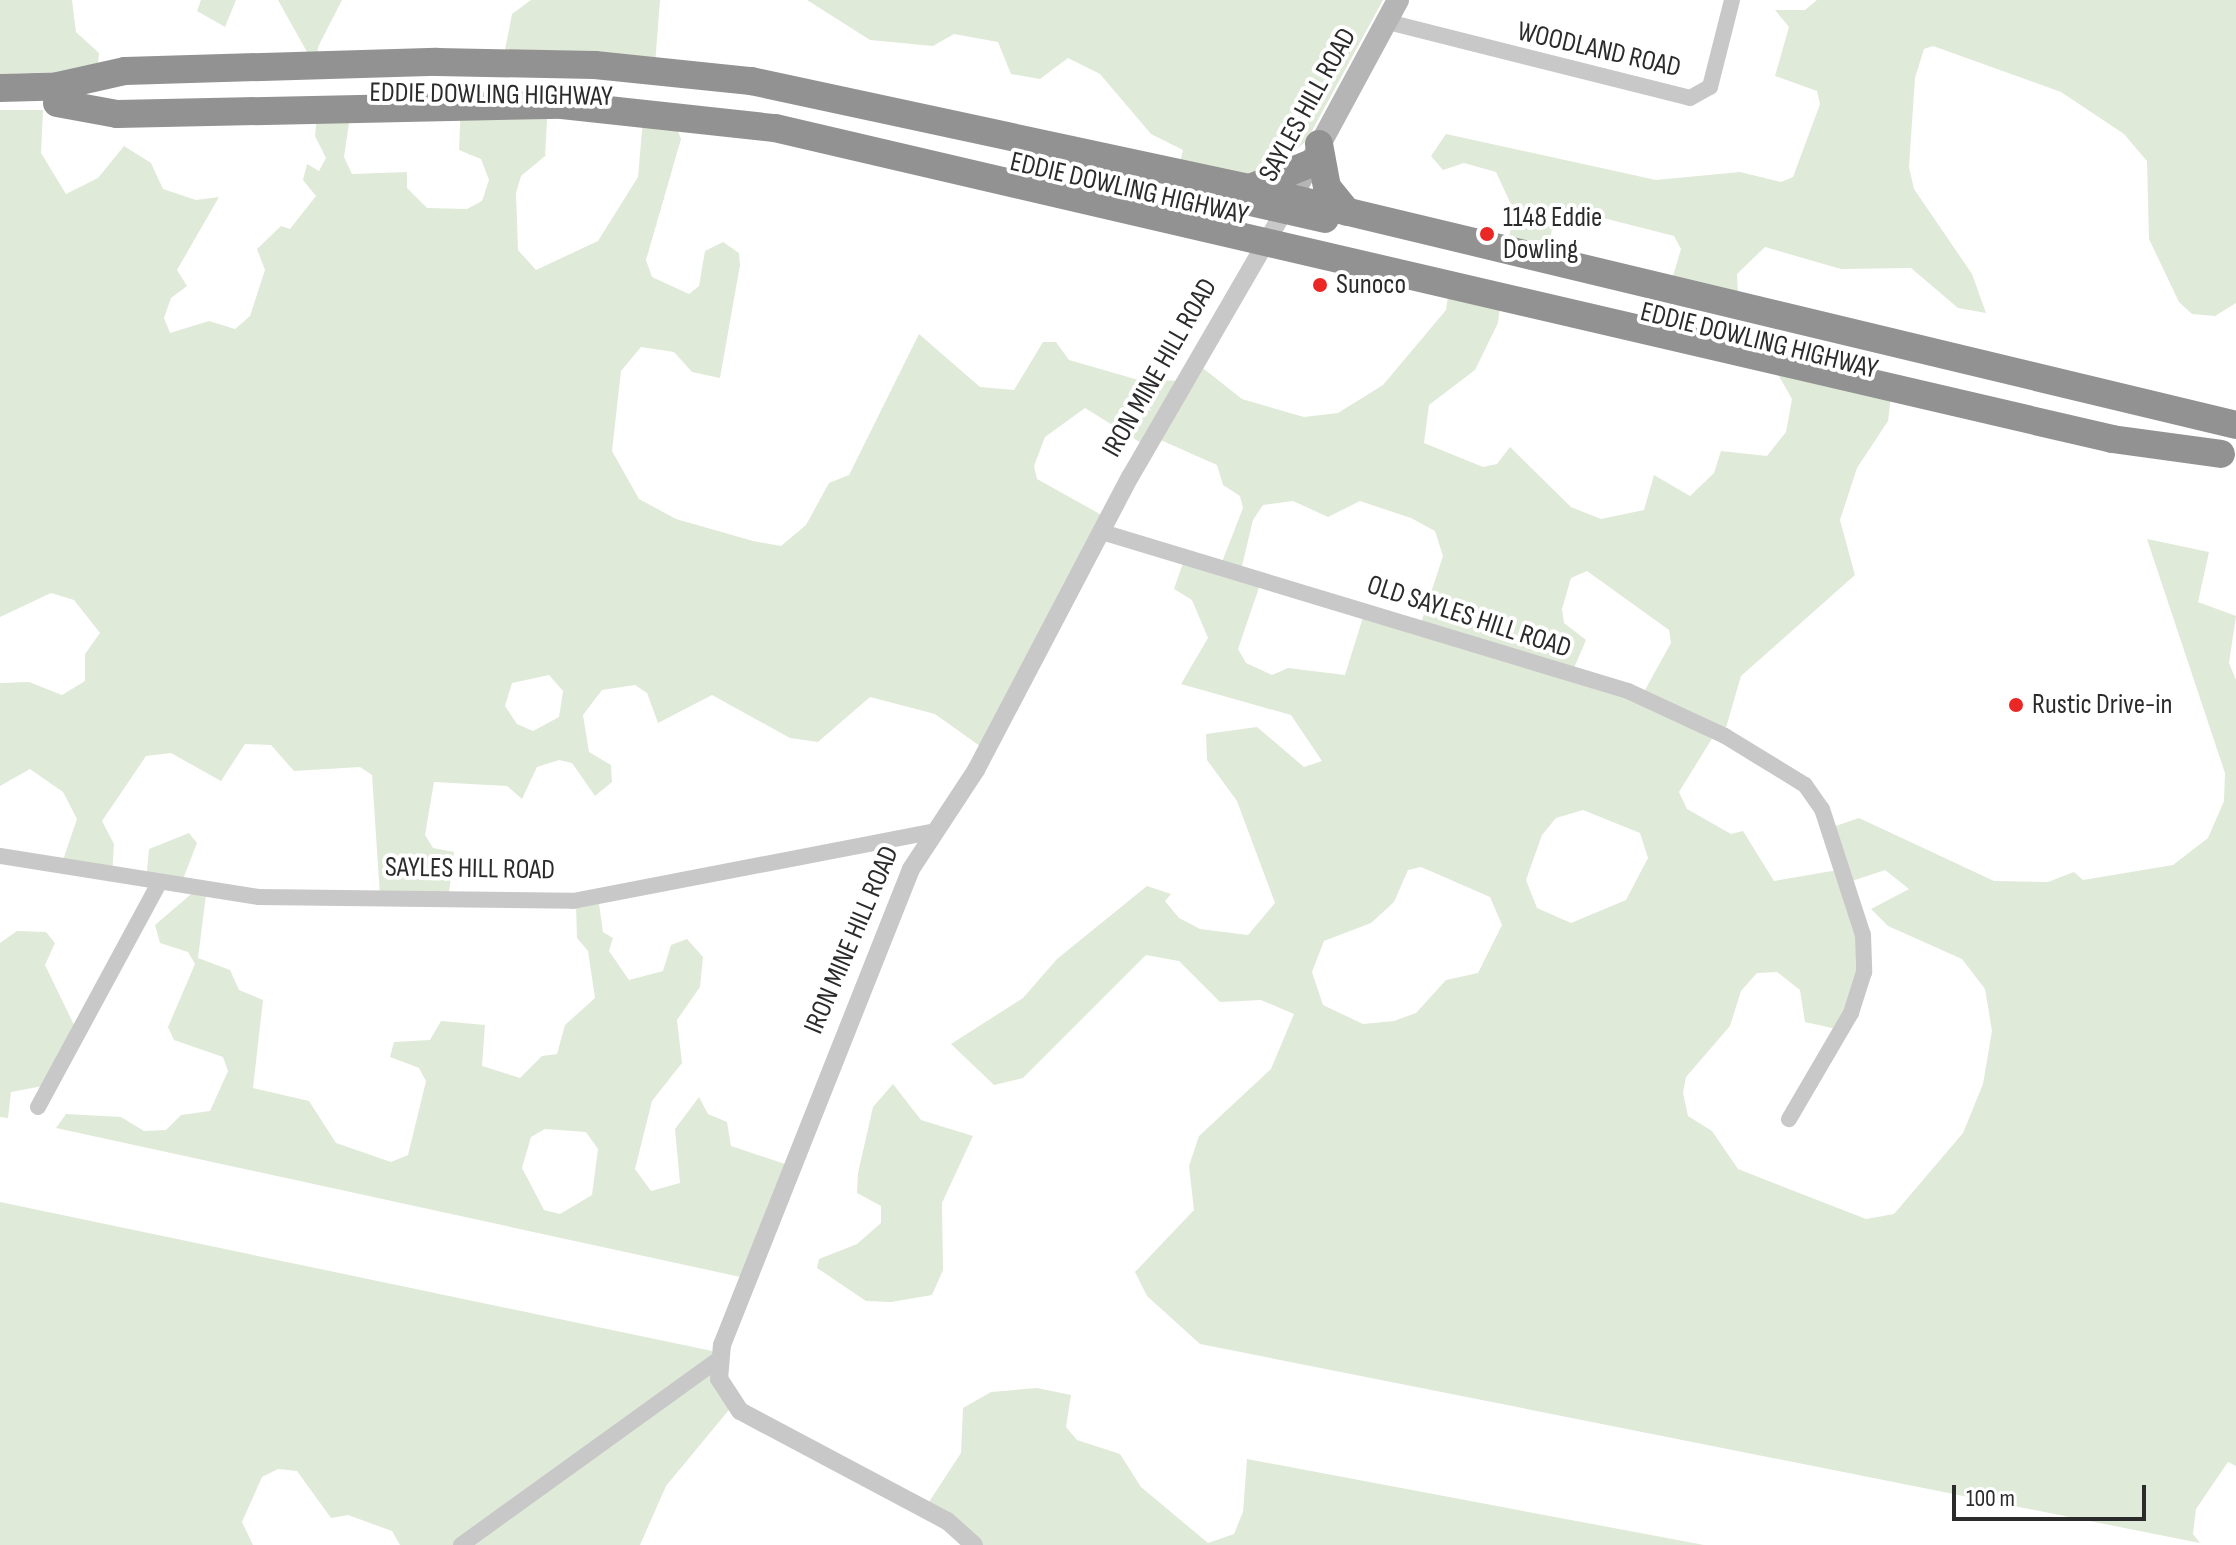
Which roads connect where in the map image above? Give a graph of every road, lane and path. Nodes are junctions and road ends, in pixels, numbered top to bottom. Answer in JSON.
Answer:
{"nodes":[{"id":1,"x":1398,"y":0,"type":"edge"},
{"id":2,"x":1732,"y":0,"type":"edge"},
{"id":3,"x":1388,"y":22,"type":"junction"},
{"id":4,"x":0,"y":88,"type":"edge"},
{"id":5,"x":58,"y":95,"type":"junction"},
{"id":6,"x":0,"y":105,"type":"edge"},
{"id":7,"x":1314,"y":154,"type":"junction"},
{"id":8,"x":1291,"y":198,"type":"junction"},
{"id":9,"x":1243,"y":200,"type":"junction"},
{"id":10,"x":1331,"y":221,"type":"junction"},
{"id":11,"x":1268,"y":238,"type":"junction"},
{"id":12,"x":2236,"y":425,"type":"edge"},
{"id":13,"x":2231,"y":450,"type":"edge"},
{"id":14,"x":1102,"y":532,"type":"junction"},
{"id":15,"x":935,"y":831,"type":"junction"},
{"id":16,"x":0,"y":856,"type":"edge"},
{"id":17,"x":157,"y":887,"type":"junction"},
{"id":18,"x":38,"y":1107,"type":"dead end"},
{"id":19,"x":1789,"y":1119,"type":"dead end"},
{"id":20,"x":720,"y":1358,"type":"junction"},
{"id":21,"x":461,"y":1545,"type":"edge"},
{"id":22,"x":974,"y":1545,"type":"edge"}],
"edges":[{"from":1,"to":3,"type":"main road","name":"SAYLES HILL ROAD"},
{"from":2,"to":3,"type":"street","name":"WOODLAND ROAD"},
{"from":3,"to":7,"type":"main road","name":"SAYLES HILL ROAD"},
{"from":4,"to":5,"type":"highway","name":"EDDIE DOWLING HIGHWAY"},
{"from":5,"to":6,"type":"highway","name":"EDDIE DOWLING HIGHWAY"},
{"from":5,"to":9,"type":"highway","name":"EDDIE DOWLING HIGHWAY"},
{"from":5,"to":11,"type":"highway"},
{"from":7,"to":8,"type":"main road","name":"SAYLES HILL ROAD"},
{"from":7,"to":9,"type":"highway"},
{"from":7,"to":10,"type":"highway"},
{"from":8,"to":9,"type":"highway"},
{"from":8,"to":10,"type":"highway"},
{"from":8,"to":11,"type":"street","name":"SAYLES HILL ROAD"},
{"from":9,"to":10,"type":"highway","name":"EDDIE DOWLING HIGHWAY","bridge":true},
{"from":10,"to":12,"type":"highway"},
{"from":10,"to":13,"type":"highway","name":"EDDIE DOWLING HIGHWAY"},
{"from":11,"to":13,"type":"highway"},
{"from":11,"to":14,"type":"street","name":"IRON MINE HILL ROAD"},
{"from":14,"to":15,"type":"street","name":"IRON MINE HILL ROAD"},
{"from":14,"to":19,"type":"street","name":"OLD SAYLES HILL ROAD"},
{"from":15,"to":17,"type":"street","name":"SAYLES HILL ROAD"},
{"from":15,"to":20,"type":"street","name":"IRON MINE HILL ROAD"},
{"from":16,"to":17,"type":"street","name":"SAYLES HILL ROAD"},
{"from":17,"to":18,"type":"street"},
{"from":20,"to":21,"type":"street"},
{"from":20,"to":22,"type":"street"}]}
